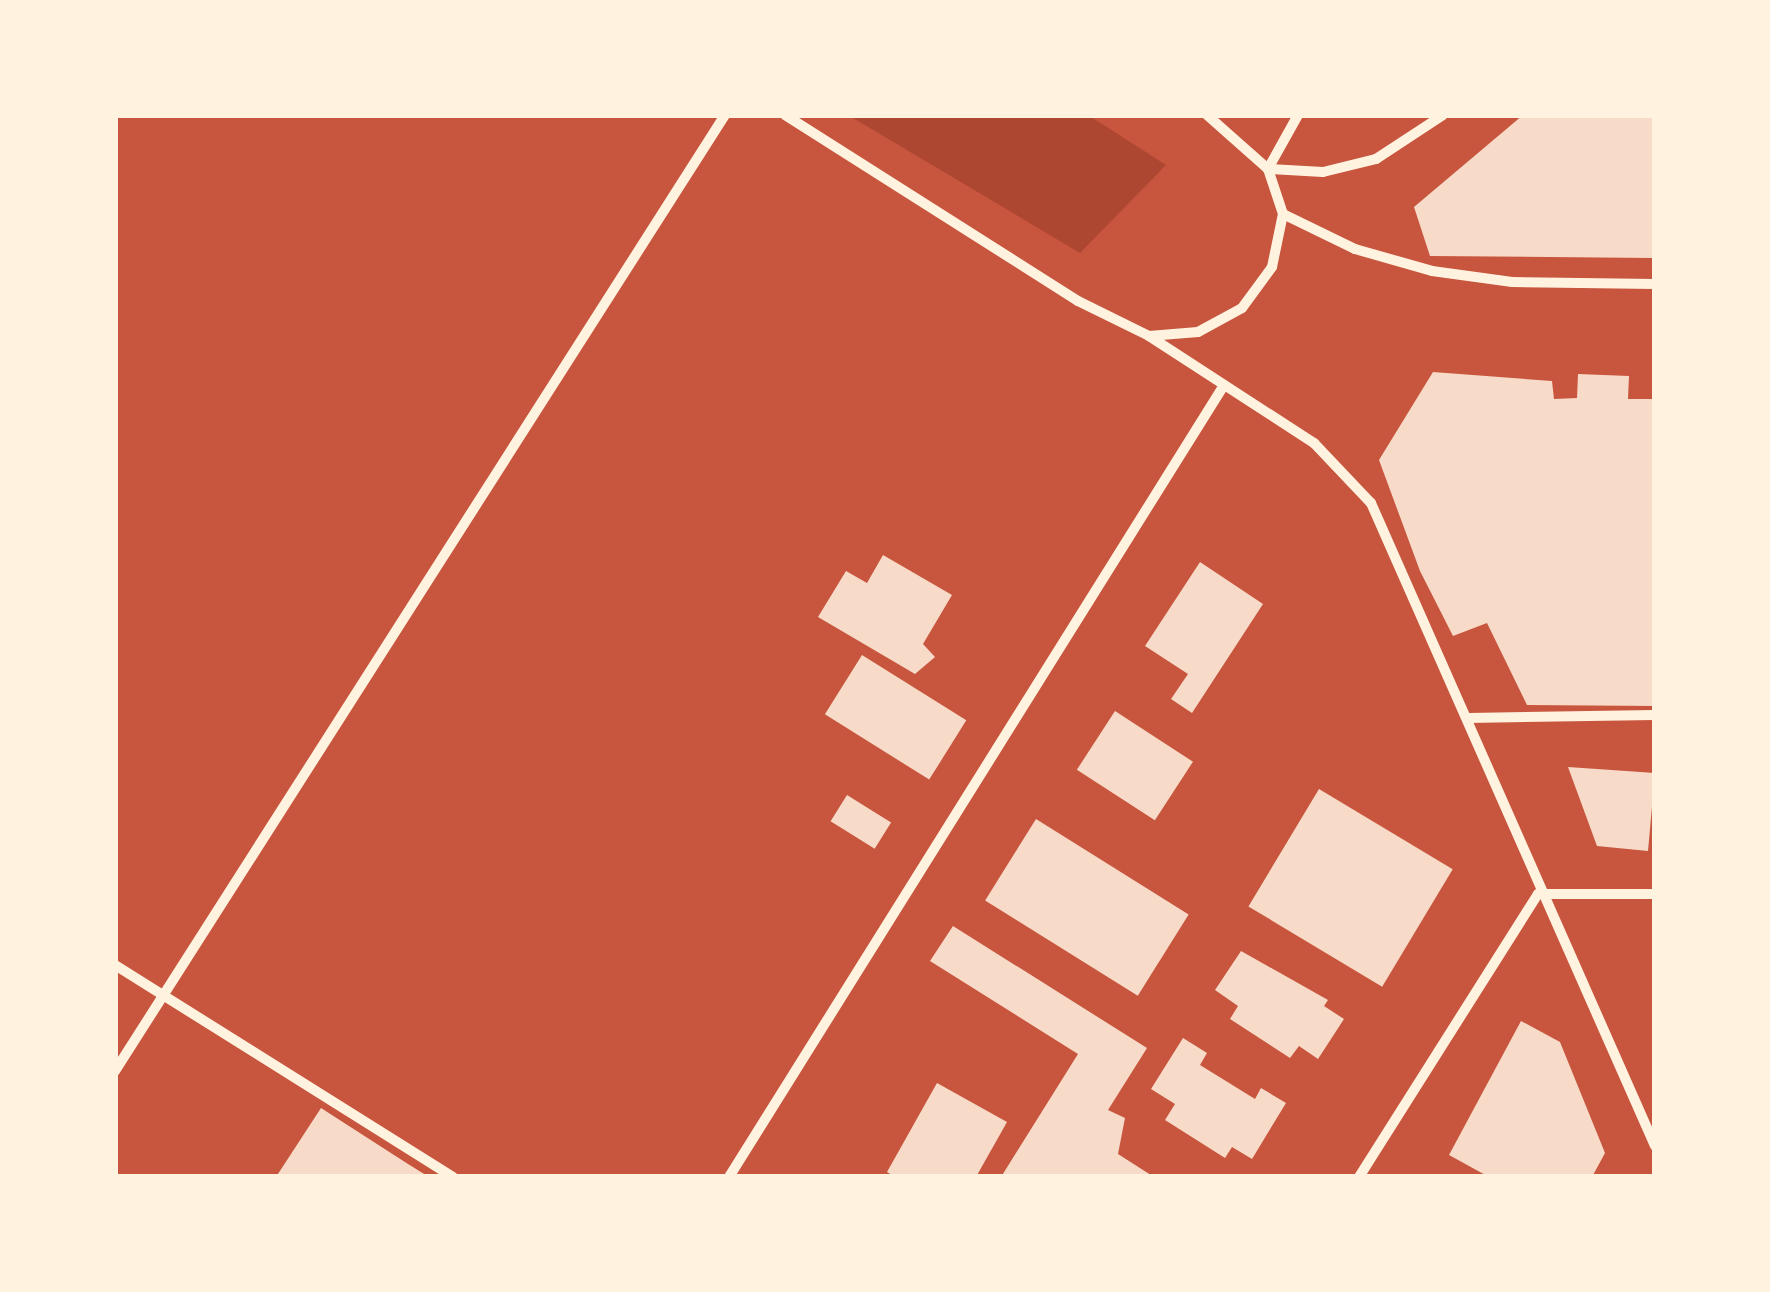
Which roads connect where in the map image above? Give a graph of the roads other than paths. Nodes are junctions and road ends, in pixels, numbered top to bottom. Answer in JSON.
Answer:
{"nodes":[{"id":1,"x":725,"y":115,"type":"edge"},
{"id":2,"x":785,"y":115,"type":"edge"},
{"id":3,"x":1207,"y":115,"type":"edge"},
{"id":4,"x":1298,"y":115,"type":"edge"},
{"id":5,"x":1443,"y":115,"type":"edge"},
{"id":6,"x":1268,"y":170,"type":"junction"},
{"id":7,"x":1283,"y":214,"type":"junction"},
{"id":8,"x":1655,"y":284,"type":"edge"},
{"id":9,"x":1149,"y":336,"type":"junction"},
{"id":10,"x":1224,"y":385,"type":"junction"},
{"id":11,"x":1655,"y":715,"type":"edge"},
{"id":12,"x":1468,"y":718,"type":"junction"},
{"id":13,"x":1538,"y":894,"type":"junction"},
{"id":14,"x":1655,"y":894,"type":"edge"},
{"id":15,"x":115,"y":965,"type":"edge"},
{"id":16,"x":163,"y":996,"type":"junction"},
{"id":17,"x":115,"y":1071,"type":"edge"},
{"id":18,"x":1655,"y":1146,"type":"edge"},
{"id":19,"x":453,"y":1177,"type":"edge"},
{"id":20,"x":729,"y":1177,"type":"edge"},
{"id":21,"x":1360,"y":1177,"type":"edge"}],
"edges":[{"from":1,"to":16,"type":"street"},
{"from":2,"to":9,"type":"street"},
{"from":3,"to":6,"type":"street"},
{"from":4,"to":6,"type":"street"},
{"from":5,"to":6,"type":"street"},
{"from":6,"to":7,"type":"street"},
{"from":7,"to":8,"type":"street"},
{"from":7,"to":9,"type":"street"},
{"from":9,"to":10,"type":"street"},
{"from":10,"to":12,"type":"street"},
{"from":10,"to":20,"type":"street"},
{"from":11,"to":12,"type":"street"},
{"from":12,"to":13,"type":"street"},
{"from":13,"to":14,"type":"street"},
{"from":13,"to":18,"type":"street"},
{"from":13,"to":21,"type":"street"},
{"from":15,"to":16,"type":"street"},
{"from":16,"to":17,"type":"street"},
{"from":16,"to":19,"type":"street"}]}
